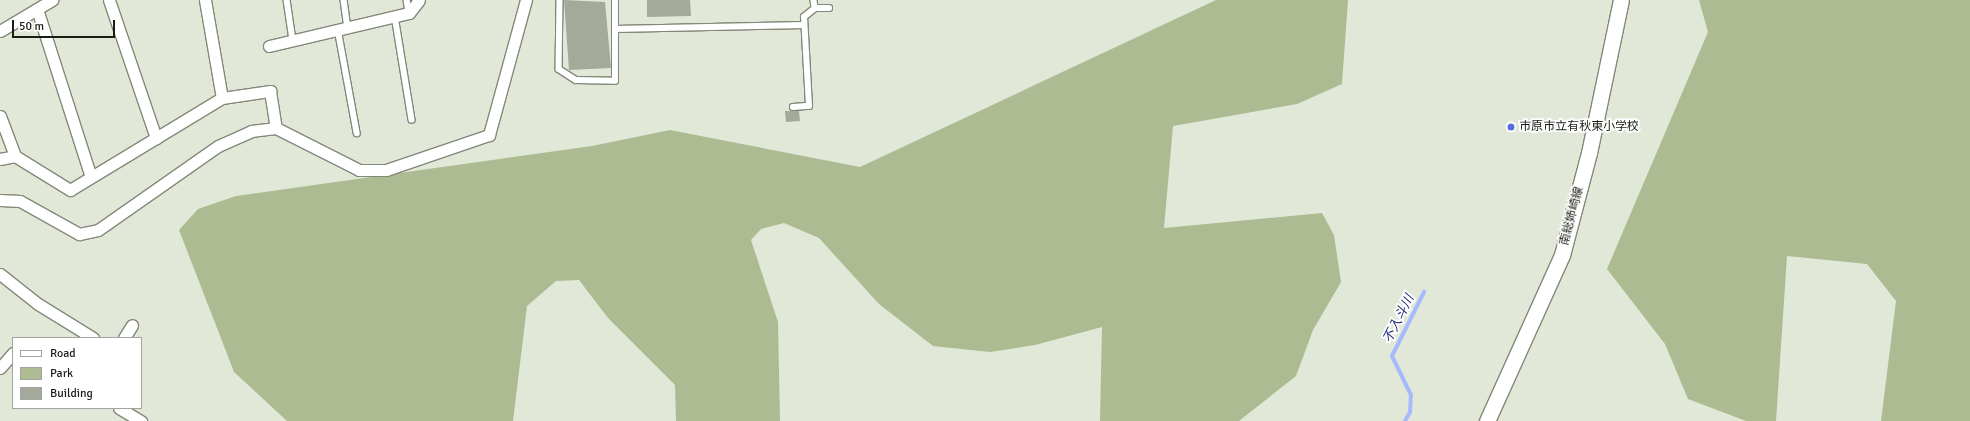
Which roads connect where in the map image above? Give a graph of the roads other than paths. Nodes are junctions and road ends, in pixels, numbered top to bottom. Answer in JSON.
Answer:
{"nodes":[{"id":1,"x":52,"y":0,"type":"edge"},
{"id":2,"x":109,"y":0,"type":"edge"},
{"id":3,"x":205,"y":0,"type":"edge"},
{"id":4,"x":286,"y":0,"type":"edge"},
{"id":5,"x":344,"y":0,"type":"edge"},
{"id":6,"x":407,"y":0,"type":"edge"},
{"id":7,"x":419,"y":0,"type":"edge"},
{"id":8,"x":526,"y":0,"type":"edge"},
{"id":9,"x":560,"y":0,"type":"edge"},
{"id":10,"x":615,"y":0,"type":"edge"},
{"id":11,"x":814,"y":0,"type":"edge"},
{"id":12,"x":1622,"y":0,"type":"edge"},
{"id":13,"x":815,"y":8,"type":"junction"},
{"id":14,"x":830,"y":8,"type":"dead end"},
{"id":15,"x":37,"y":9,"type":"junction"},
{"id":16,"x":409,"y":13,"type":"junction"},
{"id":17,"x":395,"y":16,"type":"junction"},
{"id":18,"x":804,"y":25,"type":"junction"},
{"id":19,"x":343,"y":28,"type":"junction"},
{"id":20,"x":615,"y":29,"type":"junction"},
{"id":21,"x":0,"y":31,"type":"edge"},
{"id":22,"x":293,"y":40,"type":"junction"},
{"id":23,"x":269,"y":46,"type":"dead end"},
{"id":24,"x":222,"y":98,"type":"junction"},
{"id":25,"x":793,"y":107,"type":"dead end"},
{"id":26,"x":0,"y":116,"type":"edge"},
{"id":27,"x":412,"y":120,"type":"dead end"},
{"id":28,"x":276,"y":128,"type":"junction"},
{"id":29,"x":357,"y":133,"type":"dead end"},
{"id":30,"x":156,"y":138,"type":"junction"},
{"id":31,"x":15,"y":156,"type":"junction"},
{"id":32,"x":0,"y":159,"type":"edge"},
{"id":33,"x":91,"y":177,"type":"junction"},
{"id":34,"x":0,"y":200,"type":"edge"},
{"id":35,"x":0,"y":274,"type":"edge"},
{"id":36,"x":132,"y":325,"type":"dead end"},
{"id":37,"x":91,"y":337,"type":"edge"},
{"id":38,"x":125,"y":337,"type":"edge"},
{"id":39,"x":12,"y":354,"type":"edge"},
{"id":40,"x":0,"y":368,"type":"edge"},
{"id":41,"x":122,"y":409,"type":"edge"},
{"id":42,"x":141,"y":421,"type":"edge"},
{"id":43,"x":1487,"y":421,"type":"edge"}],
"edges":[{"from":1,"to":15,"type":"street"},
{"from":2,"to":30,"type":"street"},
{"from":3,"to":24,"type":"street"},
{"from":4,"to":22,"type":"lane"},
{"from":5,"to":19,"type":"lane"},
{"from":6,"to":16,"type":"lane"},
{"from":7,"to":16,"type":"street"},
{"from":8,"to":28,"type":"street"},
{"from":9,"to":20,"type":"lane"},
{"from":10,"to":20,"type":"lane"},
{"from":11,"to":13,"type":"lane"},
{"from":12,"to":43,"type":"main road","name":"南総姉崎線"},
{"from":13,"to":14,"type":"lane"},
{"from":13,"to":18,"type":"lane"},
{"from":15,"to":21,"type":"street"},
{"from":15,"to":33,"type":"street"},
{"from":16,"to":17,"type":"street"},
{"from":17,"to":19,"type":"street"},
{"from":17,"to":27,"type":"lane"},
{"from":18,"to":20,"type":"lane"},
{"from":18,"to":25,"type":"lane"},
{"from":19,"to":22,"type":"street"},
{"from":19,"to":29,"type":"lane"},
{"from":22,"to":23,"type":"street"},
{"from":24,"to":28,"type":"street"},
{"from":24,"to":30,"type":"street"},
{"from":26,"to":31,"type":"street"},
{"from":28,"to":34,"type":"street"},
{"from":30,"to":33,"type":"street"},
{"from":31,"to":32,"type":"street"},
{"from":31,"to":33,"type":"street"},
{"from":35,"to":37,"type":"street"},
{"from":36,"to":38,"type":"street"},
{"from":39,"to":40,"type":"street"},
{"from":41,"to":42,"type":"street"}]}
